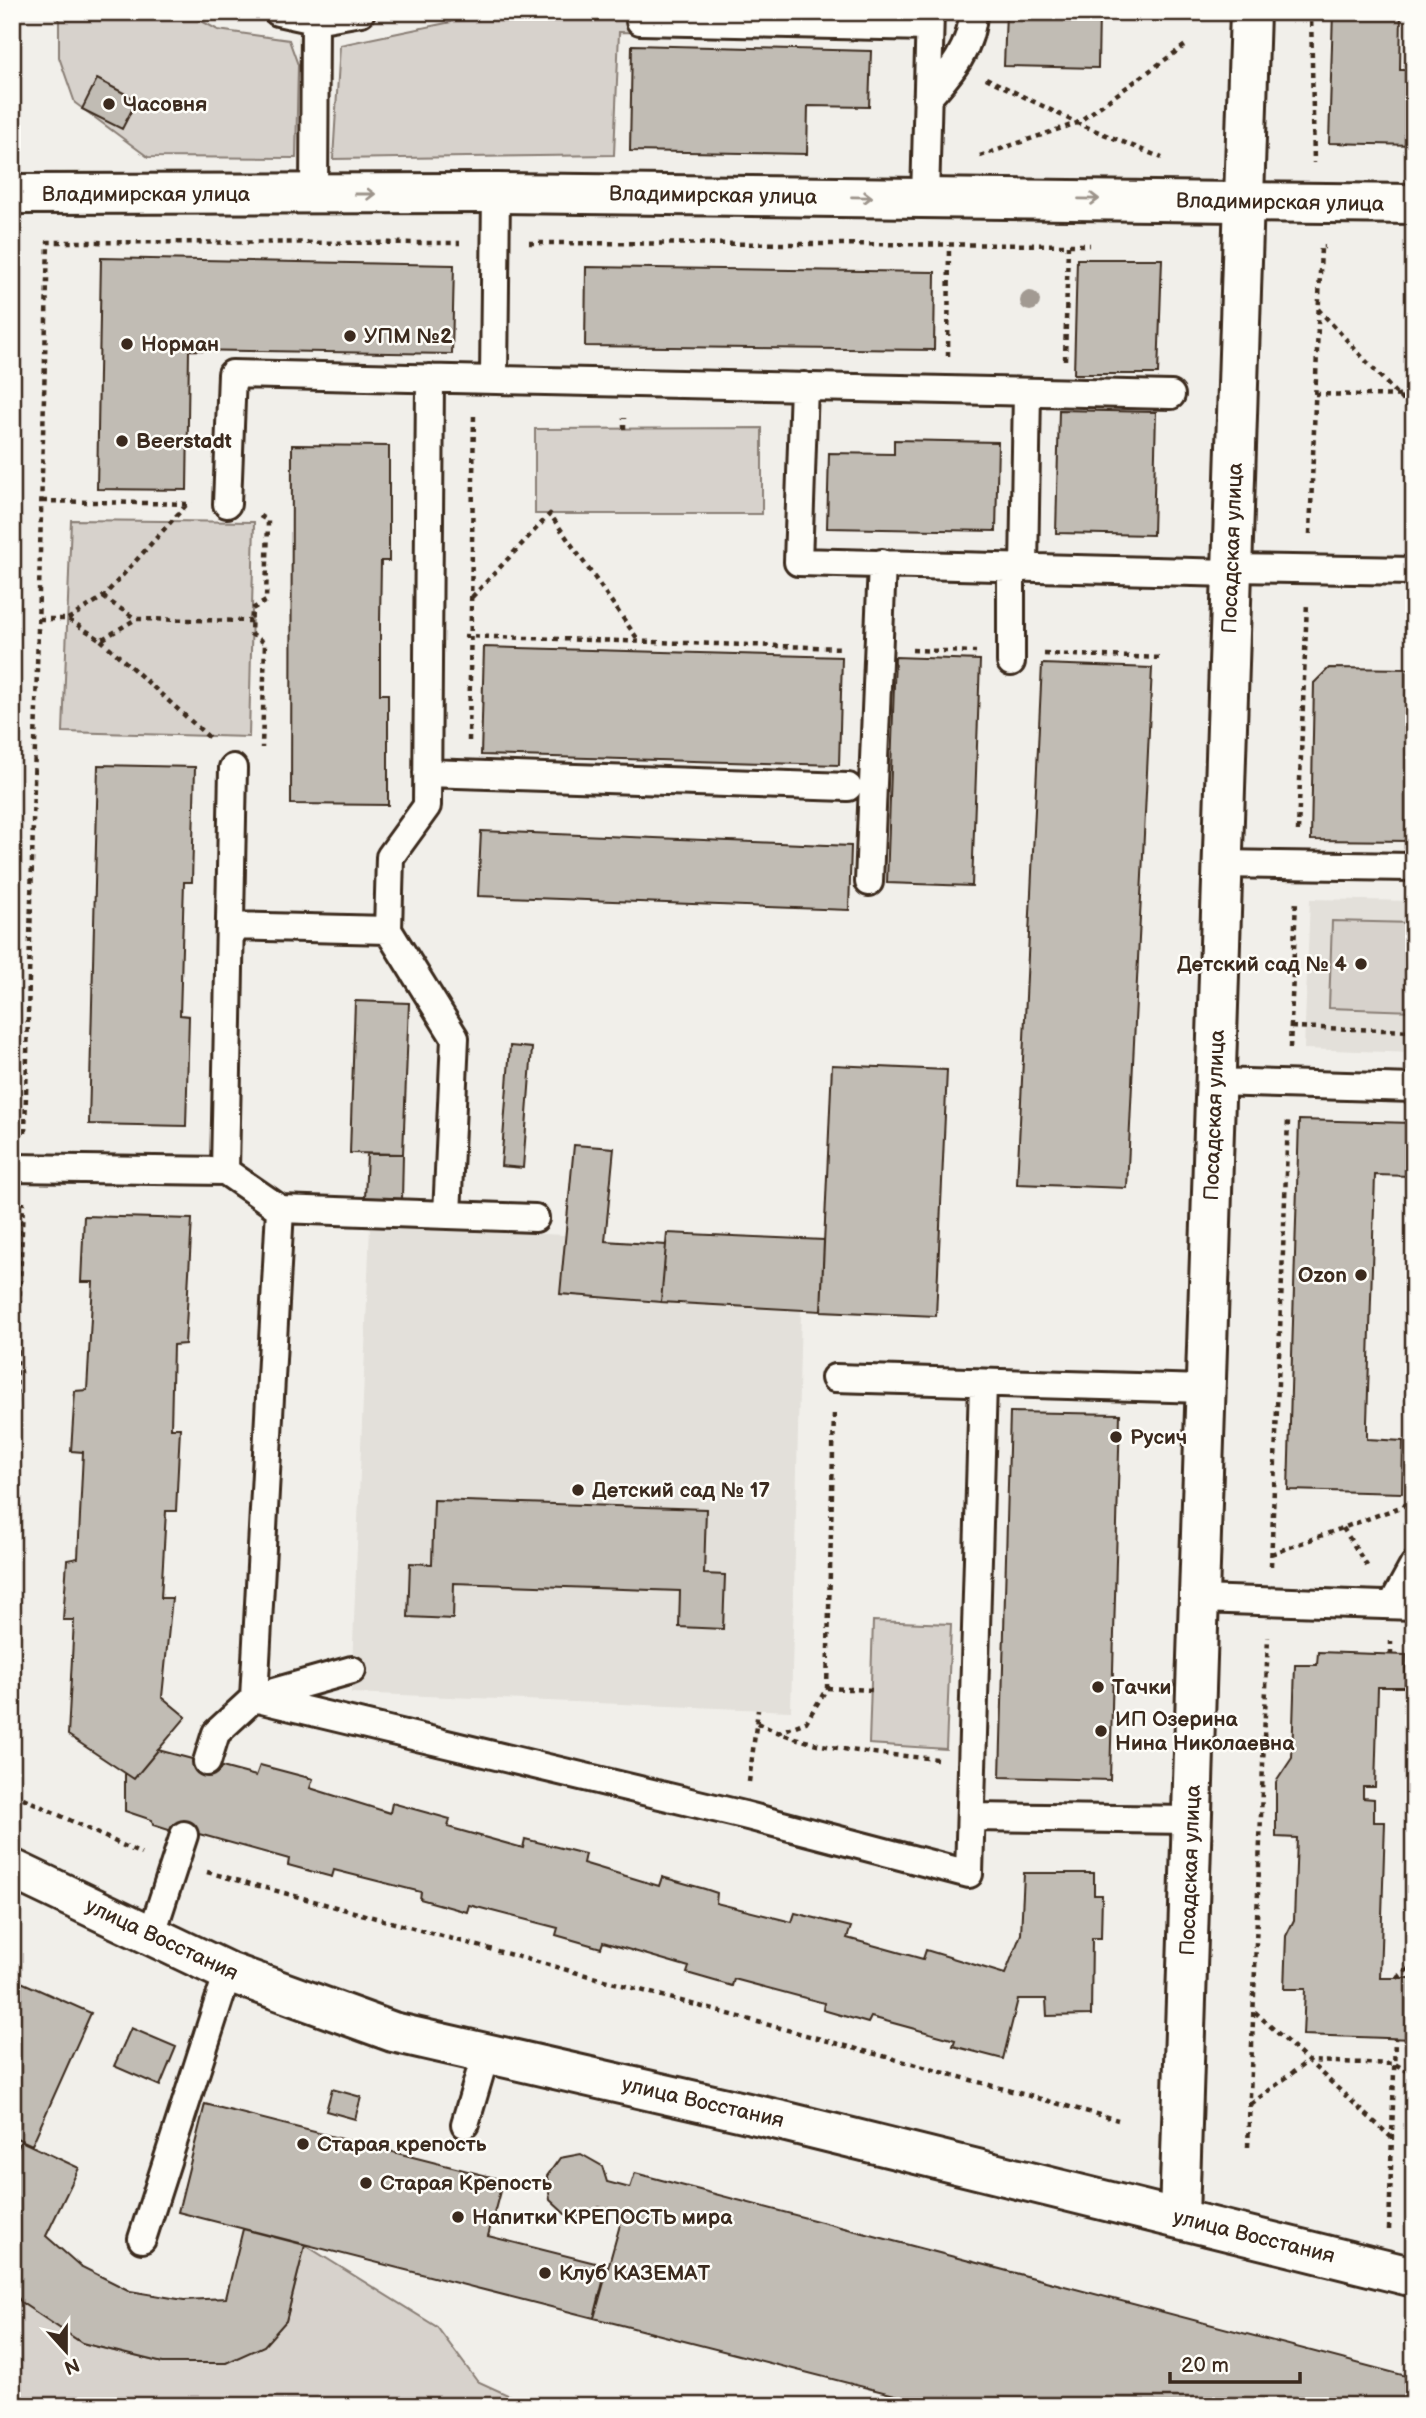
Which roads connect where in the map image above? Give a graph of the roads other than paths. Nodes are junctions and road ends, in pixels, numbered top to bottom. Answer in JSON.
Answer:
{"nodes":[{"id":1,"x":278,"y":12,"type":"edge"},
{"id":2,"x":361,"y":12,"type":"edge"},
{"id":3,"x":973,"y":12,"type":"edge"},
{"id":4,"x":1250,"y":12,"type":"edge"},
{"id":5,"x":315,"y":20,"type":"junction"},
{"id":6,"x":930,"y":20,"type":"edge"},
{"id":7,"x":640,"y":21,"type":"dead end"},
{"id":8,"x":928,"y":99,"type":"junction"},
{"id":9,"x":496,"y":193,"type":"junction"},
{"id":10,"x":12,"y":194,"type":"edge"},
{"id":11,"x":314,"y":194,"type":"junction"},
{"id":12,"x":925,"y":198,"type":"junction"},
{"id":13,"x":1244,"y":201,"type":"junction"},
{"id":14,"x":1414,"y":204,"type":"edge"},
{"id":15,"x":430,"y":378,"type":"junction"},
{"id":16,"x":485,"y":378,"type":"junction"},
{"id":17,"x":804,"y":386,"type":"junction"},
{"id":18,"x":1027,"y":391,"type":"junction"},
{"id":19,"x":1171,"y":395,"type":"dead end"},
{"id":20,"x":227,"y":504,"type":"road end"},
{"id":21,"x":882,"y":563,"type":"junction"},
{"id":22,"x":1017,"y":568,"type":"junction"},
{"id":23,"x":1232,"y":570,"type":"junction"},
{"id":24,"x":1414,"y":571,"type":"edge"},
{"id":25,"x":1011,"y":657,"type":"road end"},
{"id":26,"x":233,"y":768,"type":"road end"},
{"id":27,"x":427,"y":773,"type":"junction"},
{"id":28,"x":848,"y":787,"type":"dead end"},
{"id":29,"x":1222,"y":864,"type":"junction"},
{"id":30,"x":1414,"y":864,"type":"edge"},
{"id":31,"x":869,"y":882,"type":"dead end"},
{"id":32,"x":230,"y":926,"type":"junction"},
{"id":33,"x":388,"y":930,"type":"junction"},
{"id":34,"x":1215,"y":1082,"type":"junction"},
{"id":35,"x":1414,"y":1087,"type":"edge"},
{"id":36,"x":18,"y":1168,"type":"edge"},
{"id":37,"x":225,"y":1171,"type":"junction"},
{"id":38,"x":280,"y":1209,"type":"junction"},
{"id":39,"x":447,"y":1215,"type":"junction"},
{"id":40,"x":535,"y":1218,"type":"dead end"},
{"id":41,"x":835,"y":1378,"type":"road end"},
{"id":42,"x":984,"y":1383,"type":"junction"},
{"id":43,"x":1205,"y":1389,"type":"junction"},
{"id":44,"x":1414,"y":1565,"type":"edge"},
{"id":45,"x":1199,"y":1599,"type":"junction"},
{"id":46,"x":1403,"y":1605,"type":"edge"},
{"id":47,"x":352,"y":1670,"type":"dead end"},
{"id":48,"x":254,"y":1698,"type":"junction"},
{"id":49,"x":207,"y":1762,"type":"dead end"},
{"id":50,"x":971,"y":1817,"type":"junction"},
{"id":51,"x":1191,"y":1820,"type":"junction"},
{"id":52,"x":184,"y":1835,"type":"dead end"},
{"id":53,"x":12,"y":1869,"type":"edge"},
{"id":54,"x":151,"y":1936,"type":"junction"},
{"id":55,"x":228,"y":1972,"type":"junction"},
{"id":56,"x":486,"y":2053,"type":"junction"},
{"id":57,"x":465,"y":2124,"type":"dead end"},
{"id":58,"x":1179,"y":2217,"type":"junction"},
{"id":59,"x":142,"y":2239,"type":"dead end"},
{"id":60,"x":1414,"y":2277,"type":"edge"}],
"edges":[{"from":1,"to":5,"type":"lane"},
{"from":2,"to":5,"type":"lane"},
{"from":3,"to":8,"type":"lane"},
{"from":4,"to":13,"type":"street","name":"Посадская улица"},
{"from":5,"to":11,"type":"lane"},
{"from":6,"to":7,"type":"lane"},
{"from":6,"to":8,"type":"lane"},
{"from":8,"to":12,"type":"lane"},
{"from":11,"to":9,"type":"street","name":"Владимирская улица","one_way":true},
{"from":9,"to":12,"type":"street","name":"Владимирская улица","one_way":true},
{"from":9,"to":16,"type":"lane"},
{"from":10,"to":11,"type":"street","name":"Владимирская улица"},
{"from":12,"to":13,"type":"street","name":"Владимирская улица","one_way":true},
{"from":13,"to":14,"type":"street","name":"Владимирская улица"},
{"from":13,"to":23,"type":"street","name":"Посадская улица"},
{"from":15,"to":16,"type":"lane"},
{"from":15,"to":20,"type":"lane"},
{"from":15,"to":27,"type":"lane"},
{"from":16,"to":17,"type":"lane"},
{"from":17,"to":18,"type":"lane"},
{"from":17,"to":21,"type":"lane"},
{"from":18,"to":19,"type":"lane"},
{"from":18,"to":22,"type":"lane"},
{"from":21,"to":22,"type":"lane"},
{"from":21,"to":31,"type":"lane"},
{"from":22,"to":23,"type":"lane"},
{"from":22,"to":25,"type":"lane"},
{"from":23,"to":24,"type":"lane"},
{"from":23,"to":29,"type":"street","name":"Посадская улица"},
{"from":26,"to":32,"type":"lane"},
{"from":27,"to":28,"type":"lane"},
{"from":27,"to":33,"type":"lane"},
{"from":29,"to":30,"type":"lane"},
{"from":29,"to":34,"type":"street","name":"Посадская улица"},
{"from":32,"to":33,"type":"lane"},
{"from":32,"to":37,"type":"lane"},
{"from":33,"to":39,"type":"lane"},
{"from":34,"to":35,"type":"lane"},
{"from":34,"to":43,"type":"street","name":"Посадская улица"},
{"from":36,"to":37,"type":"lane"},
{"from":37,"to":38,"type":"lane"},
{"from":38,"to":39,"type":"lane"},
{"from":38,"to":48,"type":"lane"},
{"from":39,"to":40,"type":"lane"},
{"from":41,"to":42,"type":"lane"},
{"from":42,"to":43,"type":"lane"},
{"from":42,"to":50,"type":"lane"},
{"from":43,"to":45,"type":"street","name":"Посадская улица"},
{"from":44,"to":46,"type":"lane"},
{"from":45,"to":46,"type":"lane"},
{"from":45,"to":51,"type":"street","name":"Посадская улица"},
{"from":47,"to":48,"type":"lane"},
{"from":48,"to":49,"type":"lane"},
{"from":48,"to":50,"type":"lane"},
{"from":50,"to":51,"type":"lane"},
{"from":51,"to":58,"type":"street","name":"Посадская улица"},
{"from":52,"to":54,"type":"lane"},
{"from":53,"to":54,"type":"street","name":"улица Восстания"},
{"from":54,"to":55,"type":"street","name":"улица Восстания"},
{"from":55,"to":56,"type":"street","name":"улица Восстания"},
{"from":55,"to":59,"type":"lane"},
{"from":56,"to":57,"type":"lane"},
{"from":56,"to":58,"type":"street","name":"улица Восстания"},
{"from":58,"to":60,"type":"street","name":"улица Восстания"}]}
